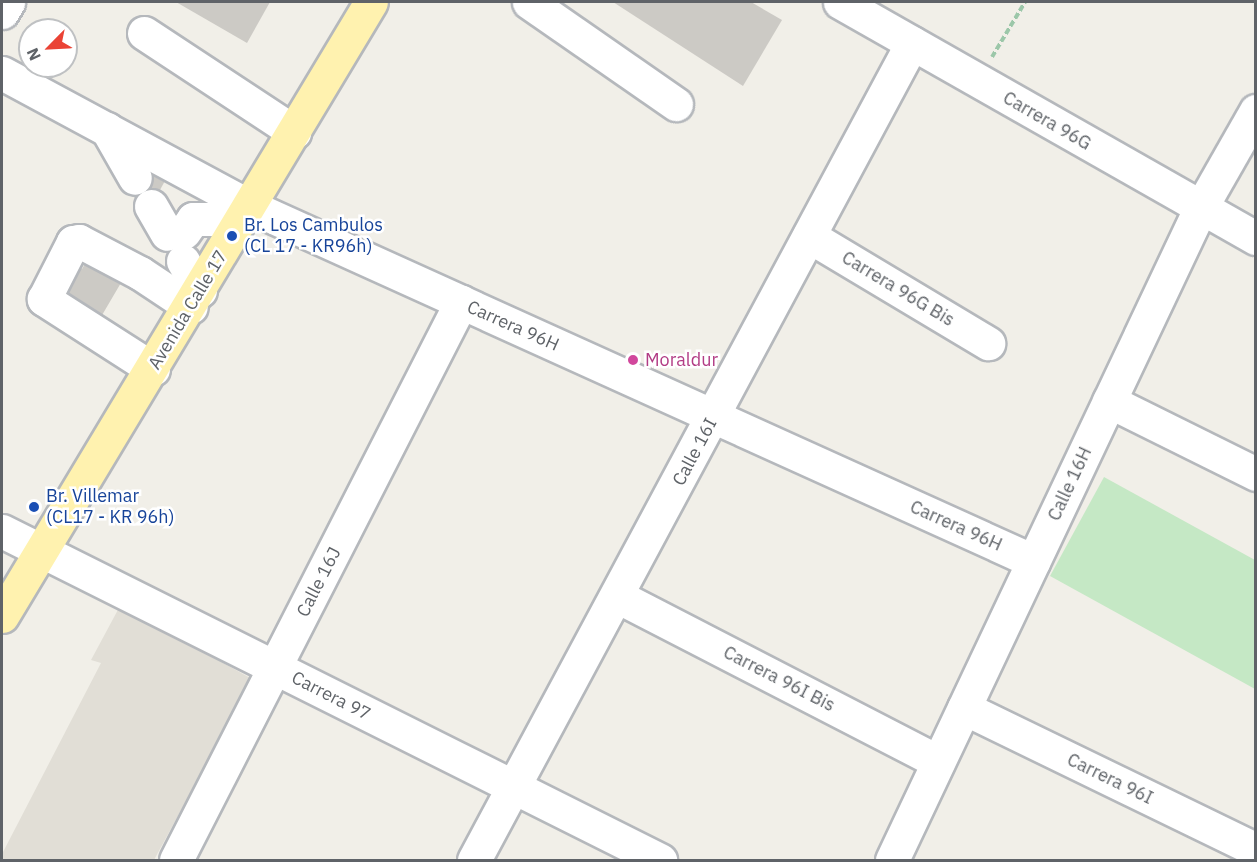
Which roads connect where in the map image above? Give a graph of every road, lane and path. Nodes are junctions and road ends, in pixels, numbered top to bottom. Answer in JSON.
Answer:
{"nodes":[{"id":1,"x":8,"y":2,"type":"edge"},
{"id":2,"x":371,"y":2,"type":"edge"},
{"id":3,"x":529,"y":2,"type":"edge"},
{"id":4,"x":840,"y":2,"type":"edge"},
{"id":5,"x":1025,"y":2,"type":"edge"},
{"id":6,"x":2,"y":12,"type":"edge"},
{"id":7,"x":144,"y":33,"type":"dead end"},
{"id":8,"x":912,"y":43,"type":"junction"},
{"id":9,"x":2,"y":73,"type":"edge"},
{"id":10,"x":977,"y":81,"type":"junction"},
{"id":11,"x":676,"y":104,"type":"dead end"},
{"id":12,"x":1256,"y":111,"type":"edge"},
{"id":13,"x":107,"y":129,"type":"junction"},
{"id":14,"x":294,"y":132,"type":"junction"},
{"id":15,"x":135,"y":178,"type":"dead end"},
{"id":16,"x":152,"y":206,"type":"dead end"},
{"id":17,"x":1200,"y":209,"type":"junction"},
{"id":18,"x":245,"y":213,"type":"junction"},
{"id":19,"x":809,"y":236,"type":"junction"},
{"id":20,"x":1256,"y":238,"type":"edge"},
{"id":21,"x":178,"y":242,"type":"junction"},
{"id":22,"x":195,"y":298,"type":"junction"},
{"id":23,"x":460,"y":302,"type":"junction"},
{"id":24,"x":988,"y":343,"type":"dead end"},
{"id":25,"x":153,"y":369,"type":"junction"},
{"id":26,"x":1109,"y":401,"type":"junction"},
{"id":27,"x":714,"y":416,"type":"junction"},
{"id":28,"x":1256,"y":474,"type":"edge"},
{"id":29,"x":2,"y":531,"type":"edge"},
{"id":30,"x":42,"y":551,"type":"junction"},
{"id":31,"x":1033,"y":561,"type":"junction"},
{"id":32,"x":619,"y":597,"type":"junction"},
{"id":33,"x":2,"y":616,"type":"edge"},
{"id":34,"x":276,"y":668,"type":"junction"},
{"id":35,"x":964,"y":708,"type":"junction"},
{"id":36,"x":938,"y":762,"type":"junction"},
{"id":37,"x":513,"y":786,"type":"junction"},
{"id":38,"x":1256,"y":850,"type":"edge"},
{"id":39,"x":176,"y":861,"type":"edge"},
{"id":40,"x":474,"y":861,"type":"edge"},
{"id":41,"x":660,"y":861,"type":"edge"},
{"id":42,"x":892,"y":861,"type":"edge"}],
"edges":[{"from":1,"to":6,"type":"street"},
{"from":2,"to":14,"type":"main road","name":"Avenida Calle 17"},
{"from":3,"to":11,"type":"street"},
{"from":4,"to":8,"type":"street","name":"Carrera 96G"},
{"from":5,"to":10,"type":"path"},
{"from":7,"to":14,"type":"street"},
{"from":8,"to":10,"type":"street","name":"Carrera 96G"},
{"from":8,"to":19,"type":"street","name":"Calle 16I"},
{"from":9,"to":13,"type":"street","name":"Carrera 96H"},
{"from":10,"to":17,"type":"street","name":"Carrera 96G"},
{"from":12,"to":17,"type":"street","name":"Calle 16H"},
{"from":13,"to":15,"type":"street"},
{"from":13,"to":18,"type":"street","name":"Carrera 96H"},
{"from":14,"to":18,"type":"main road","name":"Avenida Calle 17"},
{"from":16,"to":21,"type":"street"},
{"from":17,"to":20,"type":"street","name":"Carrera 96G"},
{"from":17,"to":26,"type":"street","name":"Calle 16H"},
{"from":18,"to":21,"type":"street"},
{"from":18,"to":22,"type":"main road","name":"Avenida Calle 17"},
{"from":18,"to":23,"type":"street","name":"Carrera 96H"},
{"from":19,"to":24,"type":"street","name":"Carrera 96G Bis"},
{"from":19,"to":27,"type":"street","name":"Calle 16I"},
{"from":21,"to":22,"type":"street"},
{"from":22,"to":25,"type":"main road","name":"Avenida Calle 17"},
{"from":22,"to":25,"type":"street"},
{"from":23,"to":27,"type":"street","name":"Carrera 96H"},
{"from":23,"to":34,"type":"street","name":"Calle 16J"},
{"from":25,"to":30,"type":"main road","name":"Avenida Calle 17"},
{"from":26,"to":28,"type":"street"},
{"from":26,"to":31,"type":"street","name":"Calle 16H"},
{"from":27,"to":31,"type":"street","name":"Carrera 96H"},
{"from":27,"to":32,"type":"street","name":"Calle 16I"},
{"from":29,"to":30,"type":"street","name":"Carrera 97"},
{"from":30,"to":33,"type":"main road","name":"Avenida Calle 17"},
{"from":30,"to":34,"type":"street","name":"Carrera 97"},
{"from":31,"to":35,"type":"street","name":"Calle 16H"},
{"from":32,"to":36,"type":"street","name":"Carrera 96I Bis"},
{"from":32,"to":37,"type":"street","name":"Calle 16I"},
{"from":34,"to":37,"type":"street","name":"Carrera 97"},
{"from":34,"to":39,"type":"street","name":"Calle 16J"},
{"from":35,"to":36,"type":"street","name":"Calle 16H"},
{"from":35,"to":38,"type":"street","name":"Carrera 96I"},
{"from":36,"to":42,"type":"street","name":"Calle 16H"},
{"from":37,"to":40,"type":"street","name":"Calle 16I"},
{"from":37,"to":41,"type":"street","name":"Carrera 97"}]}
